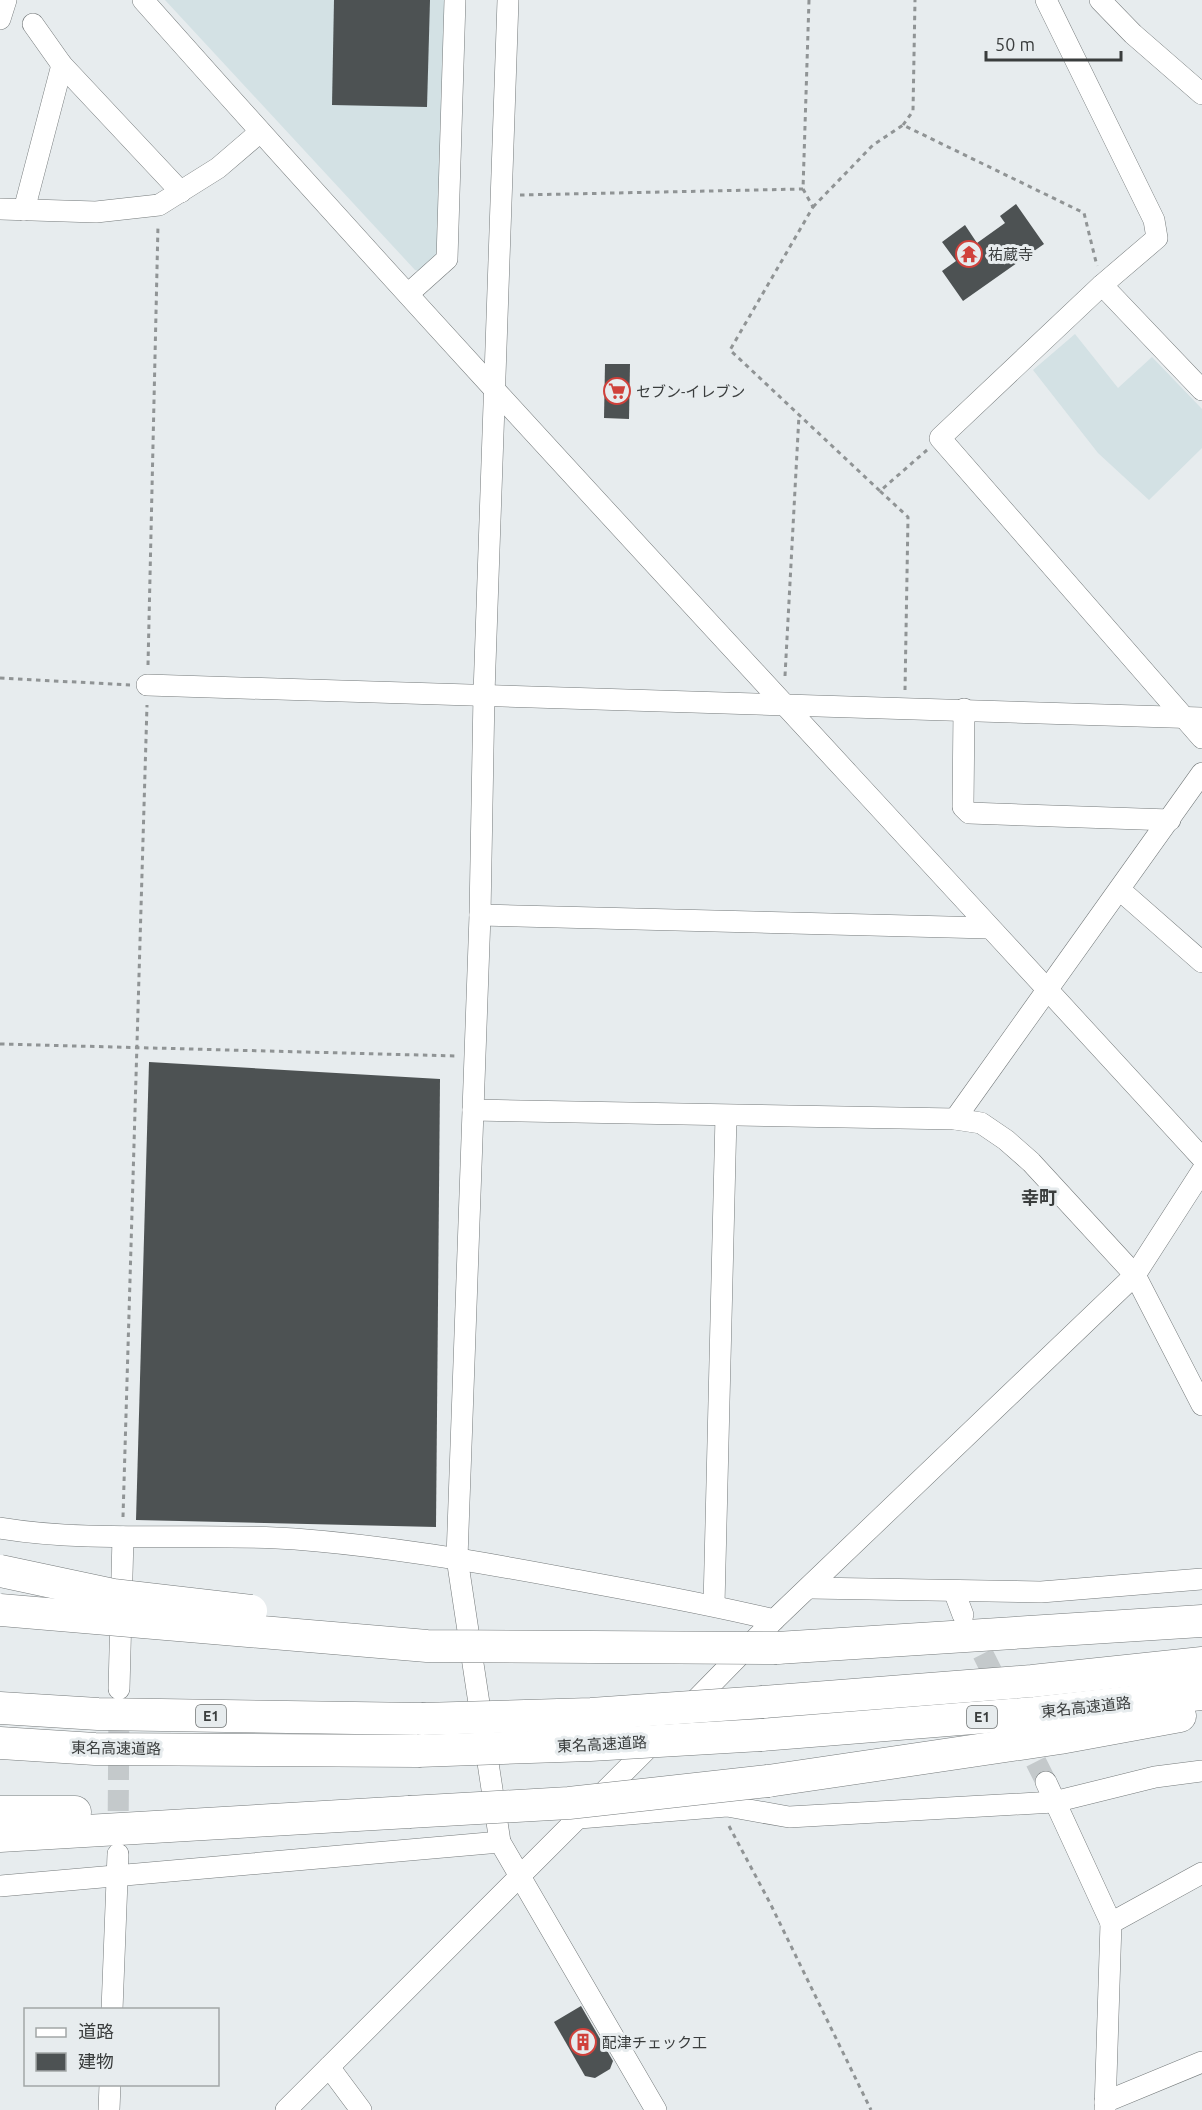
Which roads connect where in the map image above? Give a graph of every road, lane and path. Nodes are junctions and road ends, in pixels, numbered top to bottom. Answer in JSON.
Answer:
{"nodes":[{"id":1,"x":6,"y":0,"type":"edge"},
{"id":2,"x":143,"y":0,"type":"edge"},
{"id":3,"x":455,"y":0,"type":"edge"},
{"id":4,"x":508,"y":0,"type":"edge"},
{"id":5,"x":809,"y":0,"type":"edge"},
{"id":6,"x":915,"y":0,"type":"edge"},
{"id":7,"x":1046,"y":0,"type":"edge"},
{"id":8,"x":1100,"y":0,"type":"edge"},
{"id":9,"x":0,"y":19,"type":"edge"},
{"id":10,"x":33,"y":24,"type":"dead end"},
{"id":11,"x":62,"y":65,"type":"junction"},
{"id":12,"x":1202,"y":94,"type":"edge"},
{"id":13,"x":903,"y":125,"type":"junction"},
{"id":14,"x":260,"y":132,"type":"junction"},
{"id":15,"x":803,"y":189,"type":"junction"},
{"id":16,"x":181,"y":192,"type":"junction"},
{"id":17,"x":503,"y":195,"type":"junction"},
{"id":18,"x":159,"y":205,"type":"junction"},
{"id":19,"x":813,"y":207,"type":"junction"},
{"id":20,"x":0,"y":209,"type":"edge"},
{"id":21,"x":24,"y":210,"type":"junction"},
{"id":22,"x":1102,"y":285,"type":"junction"},
{"id":23,"x":408,"y":294,"type":"junction"},
{"id":24,"x":496,"y":390,"type":"junction"},
{"id":25,"x":1202,"y":390,"type":"edge"},
{"id":26,"x":799,"y":415,"type":"junction"},
{"id":27,"x":940,"y":438,"type":"junction"},
{"id":28,"x":880,"y":491,"type":"junction"},
{"id":29,"x":0,"y":678,"type":"edge"},
{"id":30,"x":147,"y":686,"type":"junction"},
{"id":31,"x":484,"y":694,"type":"junction"},
{"id":32,"x":784,"y":705,"type":"junction"},
{"id":33,"x":905,"y":707,"type":"junction"},
{"id":34,"x":964,"y":709,"type":"junction"},
{"id":35,"x":1192,"y":717,"type":"edge"},
{"id":36,"x":1202,"y":738,"type":"edge"},
{"id":37,"x":1202,"y":773,"type":"edge"},
{"id":38,"x":1170,"y":820,"type":"junction"},
{"id":39,"x":1120,"y":890,"type":"junction"},
{"id":40,"x":480,"y":915,"type":"junction"},
{"id":41,"x":988,"y":928,"type":"junction"},
{"id":42,"x":1202,"y":962,"type":"edge"},
{"id":43,"x":1048,"y":990,"type":"junction"},
{"id":44,"x":0,"y":1044,"type":"edge"},
{"id":45,"x":137,"y":1048,"type":"junction"},
{"id":46,"x":474,"y":1057,"type":"junction"},
{"id":47,"x":473,"y":1110,"type":"junction"},
{"id":48,"x":726,"y":1116,"type":"junction"},
{"id":49,"x":955,"y":1119,"type":"junction"},
{"id":50,"x":1202,"y":1158,"type":"edge"},
{"id":51,"x":1202,"y":1171,"type":"edge"},
{"id":52,"x":1135,"y":1275,"type":"junction"},
{"id":53,"x":1202,"y":1405,"type":"edge"},
{"id":54,"x":0,"y":1528,"type":"edge"},
{"id":55,"x":123,"y":1537,"type":"junction"},
{"id":56,"x":457,"y":1558,"type":"junction"},
{"id":57,"x":0,"y":1571,"type":"edge"},
{"id":58,"x":1202,"y":1579,"type":"edge"},
{"id":59,"x":810,"y":1588,"type":"junction"},
{"id":60,"x":954,"y":1591,"type":"junction"},
{"id":61,"x":714,"y":1605,"type":"junction"},
{"id":62,"x":0,"y":1610,"type":"edge"},
{"id":63,"x":963,"y":1615,"type":"tunnel mouth"},
{"id":64,"x":1202,"y":1622,"type":"edge"},
{"id":65,"x":776,"y":1634,"type":"junction"},
{"id":66,"x":571,"y":1648,"type":"junction"},
{"id":67,"x":1202,"y":1663,"type":"edge"},
{"id":68,"x":119,"y":1689,"type":"tunnel mouth"},
{"id":69,"x":1202,"y":1694,"type":"edge"},
{"id":70,"x":0,"y":1708,"type":"edge"},
{"id":71,"x":1202,"y":1712,"type":"edge"},
{"id":72,"x":0,"y":1743,"type":"edge"},
{"id":73,"x":1202,"y":1771,"type":"edge"},
{"id":74,"x":1046,"y":1782,"type":"tunnel mouth"},
{"id":75,"x":1054,"y":1802,"type":"junction"},
{"id":76,"x":718,"y":1806,"type":"junction"},
{"id":77,"x":0,"y":1812,"type":"edge"},
{"id":78,"x":361,"y":1815,"type":"junction"},
{"id":79,"x":579,"y":1818,"type":"junction"},
{"id":80,"x":0,"y":1836,"type":"edge"},
{"id":81,"x":500,"y":1842,"type":"junction"},
{"id":82,"x":118,"y":1854,"type":"tunnel mouth"},
{"id":83,"x":1202,"y":1873,"type":"edge"},
{"id":84,"x":520,"y":1875,"type":"junction"},
{"id":85,"x":116,"y":1877,"type":"junction"},
{"id":86,"x":0,"y":1886,"type":"edge"},
{"id":87,"x":1111,"y":1923,"type":"junction"},
{"id":88,"x":112,"y":2008,"type":"edge"},
{"id":89,"x":1202,"y":2062,"type":"edge"},
{"id":90,"x":329,"y":2067,"type":"junction"},
{"id":91,"x":110,"y":2086,"type":"edge"},
{"id":92,"x":1105,"y":2106,"type":"edge"},
{"id":93,"x":109,"y":2110,"type":"edge"},
{"id":94,"x":286,"y":2110,"type":"edge"},
{"id":95,"x":361,"y":2110,"type":"edge"},
{"id":96,"x":656,"y":2110,"type":"edge"},
{"id":97,"x":871,"y":2110,"type":"edge"}],
"edges":[{"from":1,"to":9,"type":"street"},
{"from":2,"to":14,"type":"street"},
{"from":3,"to":23,"type":"street"},
{"from":4,"to":17,"type":"street"},
{"from":5,"to":15,"type":"path"},
{"from":6,"to":13,"type":"path"},
{"from":7,"to":22,"type":"street"},
{"from":8,"to":12,"type":"street"},
{"from":10,"to":11,"type":"street"},
{"from":11,"to":16,"type":"street"},
{"from":11,"to":21,"type":"street"},
{"from":13,"to":19,"type":"path"},
{"from":13,"to":22,"type":"path"},
{"from":14,"to":16,"type":"street"},
{"from":14,"to":23,"type":"street"},
{"from":15,"to":17,"type":"path"},
{"from":15,"to":19,"type":"path"},
{"from":16,"to":18,"type":"street"},
{"from":17,"to":24,"type":"street"},
{"from":18,"to":21,"type":"street"},
{"from":18,"to":30,"type":"path"},
{"from":19,"to":26,"type":"path"},
{"from":20,"to":21,"type":"street"},
{"from":22,"to":25,"type":"street"},
{"from":22,"to":27,"type":"street"},
{"from":23,"to":24,"type":"street"},
{"from":24,"to":31,"type":"street"},
{"from":24,"to":32,"type":"street"},
{"from":26,"to":28,"type":"path"},
{"from":26,"to":32,"type":"path"},
{"from":27,"to":28,"type":"path"},
{"from":27,"to":35,"type":"street"},
{"from":28,"to":33,"type":"path"},
{"from":29,"to":30,"type":"path"},
{"from":30,"to":31,"type":"street"},
{"from":30,"to":45,"type":"path"},
{"from":31,"to":32,"type":"street"},
{"from":31,"to":40,"type":"street"},
{"from":32,"to":33,"type":"street"},
{"from":32,"to":41,"type":"street"},
{"from":33,"to":34,"type":"street"},
{"from":34,"to":35,"type":"street"},
{"from":34,"to":38,"type":"street"},
{"from":35,"to":36,"type":"street"},
{"from":37,"to":38,"type":"street"},
{"from":38,"to":39,"type":"street"},
{"from":39,"to":42,"type":"street"},
{"from":39,"to":43,"type":"street"},
{"from":40,"to":41,"type":"street"},
{"from":40,"to":46,"type":"street"},
{"from":41,"to":43,"type":"street"},
{"from":43,"to":49,"type":"street"},
{"from":43,"to":50,"type":"street"},
{"from":44,"to":45,"type":"path"},
{"from":45,"to":46,"type":"path"},
{"from":45,"to":55,"type":"path"},
{"from":46,"to":47,"type":"street"},
{"from":47,"to":48,"type":"street"},
{"from":47,"to":56,"type":"street"},
{"from":48,"to":49,"type":"street"},
{"from":48,"to":61,"type":"street"},
{"from":49,"to":52,"type":"street"},
{"from":51,"to":52,"type":"street"},
{"from":52,"to":53,"type":"street"},
{"from":52,"to":59,"type":"street"},
{"from":54,"to":55,"type":"street"},
{"from":55,"to":56,"type":"street"},
{"from":55,"to":68,"type":"street"},
{"from":56,"to":61,"type":"street"},
{"from":56,"to":81,"type":"street"},
{"from":57,"to":66,"type":"highway","bridge":true},
{"from":58,"to":60,"type":"street"},
{"from":59,"to":60,"type":"street"},
{"from":59,"to":65,"type":"street"},
{"from":60,"to":63,"type":"street"},
{"from":61,"to":65,"type":"street"},
{"from":62,"to":66,"type":"highway","bridge":true},
{"from":64,"to":65,"type":"highway"},
{"from":65,"to":66,"type":"highway","bridge":true},
{"from":65,"to":79,"type":"street"},
{"from":67,"to":70,"type":"highway","name":"東名高速道路","number":"E1","bridge":true},
{"from":69,"to":72,"type":"highway","name":"東名高速道路","number":"E1","bridge":true},
{"from":71,"to":78,"type":"highway","bridge":true},
{"from":73,"to":75,"type":"street"},
{"from":74,"to":75,"type":"street"},
{"from":75,"to":76,"type":"street"},
{"from":75,"to":87,"type":"street"},
{"from":76,"to":79,"type":"street"},
{"from":76,"to":97,"type":"path"},
{"from":77,"to":78,"type":"highway"},
{"from":78,"to":80,"type":"highway"},
{"from":79,"to":84,"type":"street"},
{"from":81,"to":84,"type":"street"},
{"from":81,"to":85,"type":"street"},
{"from":82,"to":85,"type":"street"},
{"from":83,"to":87,"type":"street"},
{"from":84,"to":90,"type":"street"},
{"from":84,"to":96,"type":"street"},
{"from":85,"to":86,"type":"street"},
{"from":85,"to":88,"type":"street"},
{"from":87,"to":92,"type":"street"},
{"from":89,"to":92,"type":"street"},
{"from":90,"to":94,"type":"street"},
{"from":90,"to":95,"type":"street"},
{"from":91,"to":93,"type":"street"}]}
